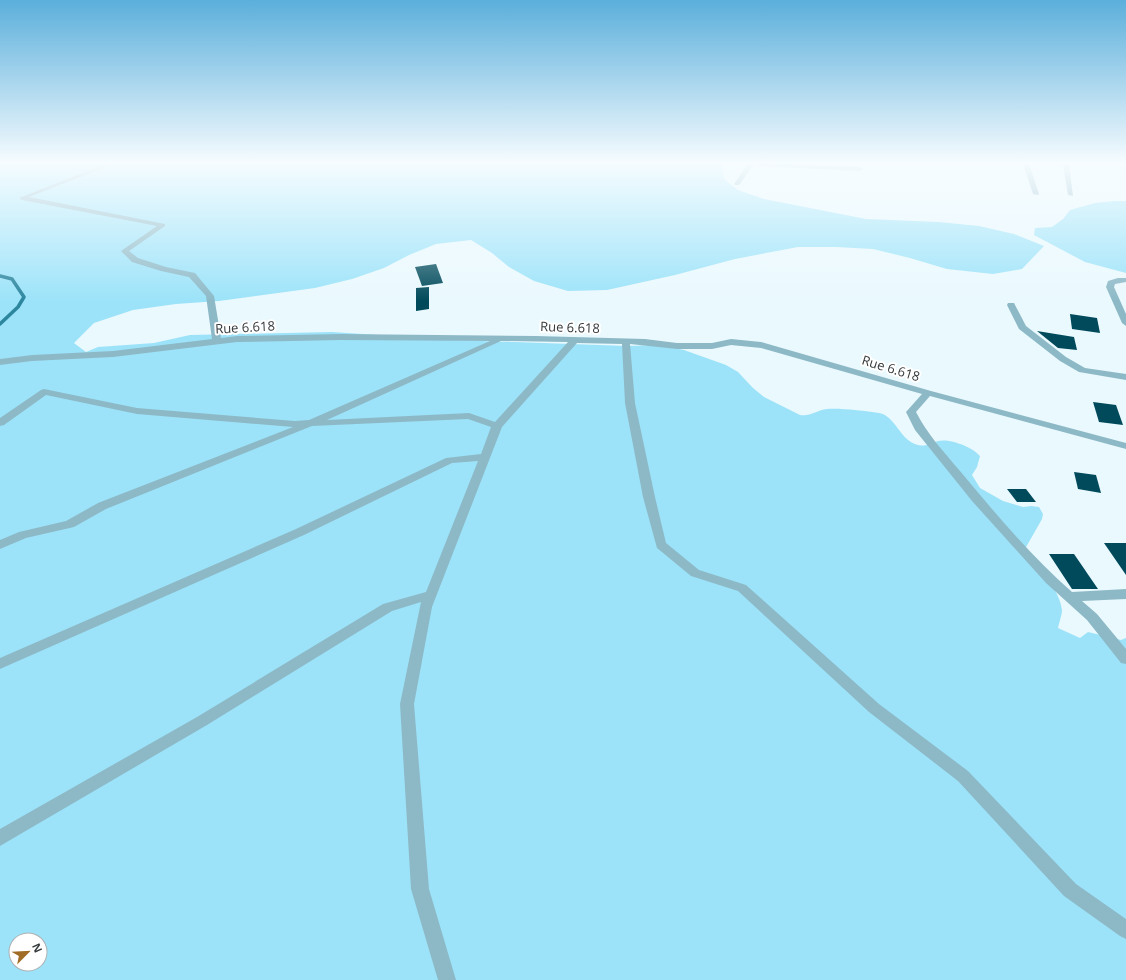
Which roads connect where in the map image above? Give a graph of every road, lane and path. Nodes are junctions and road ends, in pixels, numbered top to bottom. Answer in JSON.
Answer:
{"nodes":[{"id":1,"x":83,"y":210,"type":"edge"},
{"id":2,"x":1126,"y":280,"type":"edge"},
{"id":3,"x":1011,"y":305,"type":"dead end"},
{"id":4,"x":1125,"y":320,"type":"edge"},
{"id":5,"x":501,"y":339,"type":"junction"},
{"id":6,"x":575,"y":340,"type":"junction"},
{"id":7,"x":217,"y":341,"type":"junction"},
{"id":8,"x":626,"y":342,"type":"junction"},
{"id":9,"x":0,"y":362,"type":"edge"},
{"id":10,"x":1126,"y":377,"type":"edge"},
{"id":11,"x":928,"y":393,"type":"junction"},
{"id":12,"x":0,"y":423,"type":"edge"},
{"id":13,"x":311,"y":423,"type":"junction"},
{"id":14,"x":496,"y":426,"type":"junction"},
{"id":15,"x":1126,"y":446,"type":"edge"},
{"id":16,"x":485,"y":457,"type":"junction"},
{"id":17,"x":0,"y":545,"type":"edge"},
{"id":18,"x":1126,"y":594,"type":"edge"},
{"id":19,"x":431,"y":595,"type":"junction"},
{"id":20,"x":1069,"y":597,"type":"junction"},
{"id":21,"x":1126,"y":659,"type":"edge"},
{"id":22,"x":0,"y":664,"type":"edge"},
{"id":23,"x":0,"y":838,"type":"edge"},
{"id":24,"x":1126,"y":930,"type":"edge"},
{"id":25,"x":447,"y":980,"type":"edge"}],
"edges":[{"from":1,"to":7,"type":"street"},
{"from":2,"to":4,"type":"street"},
{"from":3,"to":10,"type":"street"},
{"from":5,"to":6,"type":"street","name":"Rue 6.618"},
{"from":5,"to":7,"type":"street","name":"Rue 6.618"},
{"from":5,"to":13,"type":"street"},
{"from":6,"to":8,"type":"street","name":"Rue 6.618"},
{"from":6,"to":14,"type":"street"},
{"from":7,"to":9,"type":"street","name":"Rue 6.618"},
{"from":8,"to":11,"type":"street","name":"Rue 6.618"},
{"from":8,"to":24,"type":"street"},
{"from":11,"to":15,"type":"street","name":"Rue 6.618"},
{"from":11,"to":20,"type":"street"},
{"from":12,"to":13,"type":"street"},
{"from":13,"to":14,"type":"street"},
{"from":13,"to":17,"type":"street"},
{"from":14,"to":16,"type":"street"},
{"from":16,"to":19,"type":"street"},
{"from":16,"to":22,"type":"street"},
{"from":18,"to":20,"type":"street"},
{"from":19,"to":23,"type":"street"},
{"from":19,"to":25,"type":"street"},
{"from":20,"to":21,"type":"street"}]}
